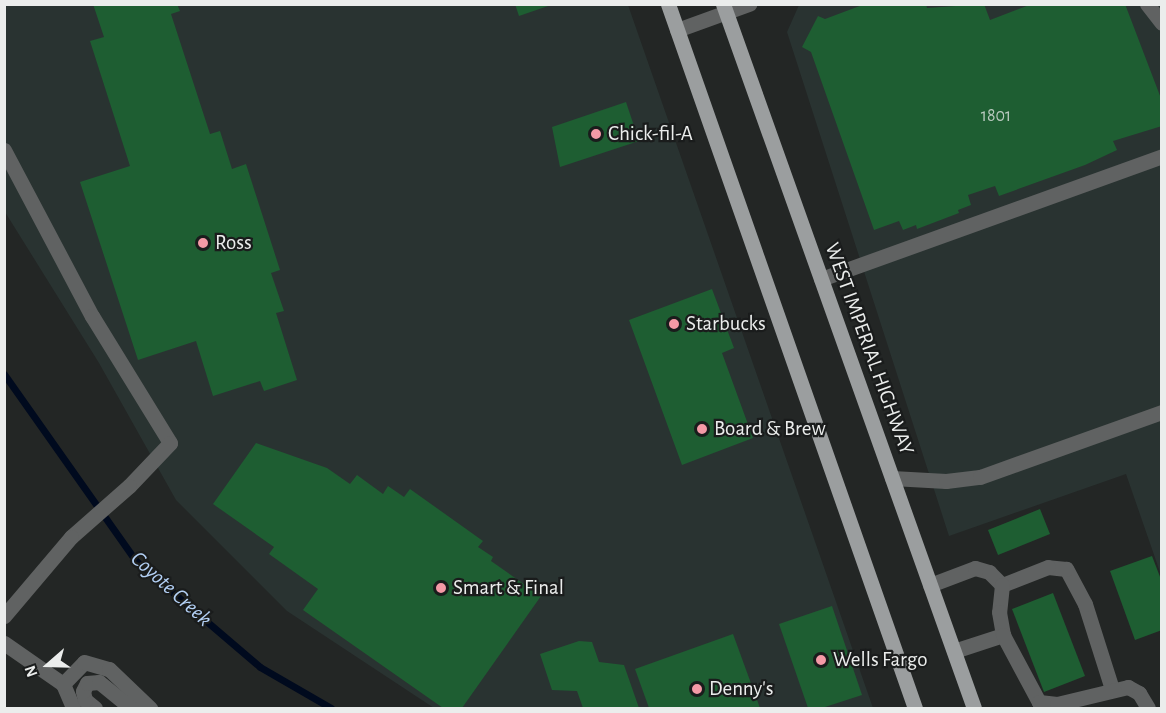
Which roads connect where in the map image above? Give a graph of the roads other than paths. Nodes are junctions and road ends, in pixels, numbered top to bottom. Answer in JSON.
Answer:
{"nodes":[{"id":1,"x":669,"y":4,"type":"edge"},
{"id":2,"x":749,"y":4,"type":"edge"},
{"id":3,"x":1147,"y":4,"type":"edge"},
{"id":4,"x":724,"y":9,"type":"edge"},
{"id":5,"x":1161,"y":23,"type":"edge"},
{"id":6,"x":677,"y":30,"type":"junction"},
{"id":7,"x":4,"y":150,"type":"edge"},
{"id":8,"x":1161,"y":156,"type":"edge"},
{"id":9,"x":821,"y":279,"type":"junction"},
{"id":10,"x":1161,"y":412,"type":"edge"},
{"id":11,"x":892,"y":478,"type":"junction"},
{"id":12,"x":930,"y":585,"type":"junction"},
{"id":13,"x":1002,"y":585,"type":"junction"},
{"id":14,"x":4,"y":616,"type":"edge"},
{"id":15,"x":1003,"y":635,"type":"junction"},
{"id":16,"x":4,"y":644,"type":"edge"},
{"id":17,"x":954,"y":651,"type":"junction"},
{"id":18,"x":63,"y":684,"type":"junction"},
{"id":19,"x":1112,"y":689,"type":"junction"},
{"id":20,"x":73,"y":708,"type":"edge"},
{"id":21,"x":95,"y":708,"type":"edge"},
{"id":22,"x":131,"y":708,"type":"edge"},
{"id":23,"x":150,"y":708,"type":"edge"},
{"id":24,"x":915,"y":708,"type":"edge"},
{"id":25,"x":974,"y":708,"type":"edge"},
{"id":26,"x":1148,"y":708,"type":"edge"}],
"edges":[{"from":1,"to":6,"type":"main road"},
{"from":2,"to":4,"type":"street"},
{"from":3,"to":5,"type":"street"},
{"from":4,"to":6,"type":"street"},
{"from":4,"to":9,"type":"main road","name":"WEST IMPERIAL HIGHWAY"},
{"from":6,"to":24,"type":"main road"},
{"from":7,"to":14,"type":"street"},
{"from":8,"to":9,"type":"street"},
{"from":9,"to":11,"type":"main road","name":"WEST IMPERIAL HIGHWAY"},
{"from":10,"to":11,"type":"street"},
{"from":11,"to":12,"type":"main road","name":"WEST IMPERIAL HIGHWAY"},
{"from":12,"to":13,"type":"street"},
{"from":12,"to":17,"type":"main road","name":"WEST IMPERIAL HIGHWAY"},
{"from":13,"to":15,"type":"street"},
{"from":13,"to":19,"type":"street"},
{"from":15,"to":17,"type":"street"},
{"from":15,"to":19,"type":"street"},
{"from":16,"to":18,"type":"street"},
{"from":17,"to":25,"type":"main road","name":"WEST IMPERIAL HIGHWAY"},
{"from":18,"to":20,"type":"street"},
{"from":18,"to":23,"type":"street"},
{"from":19,"to":26,"type":"street"},
{"from":21,"to":22,"type":"street"}]}
